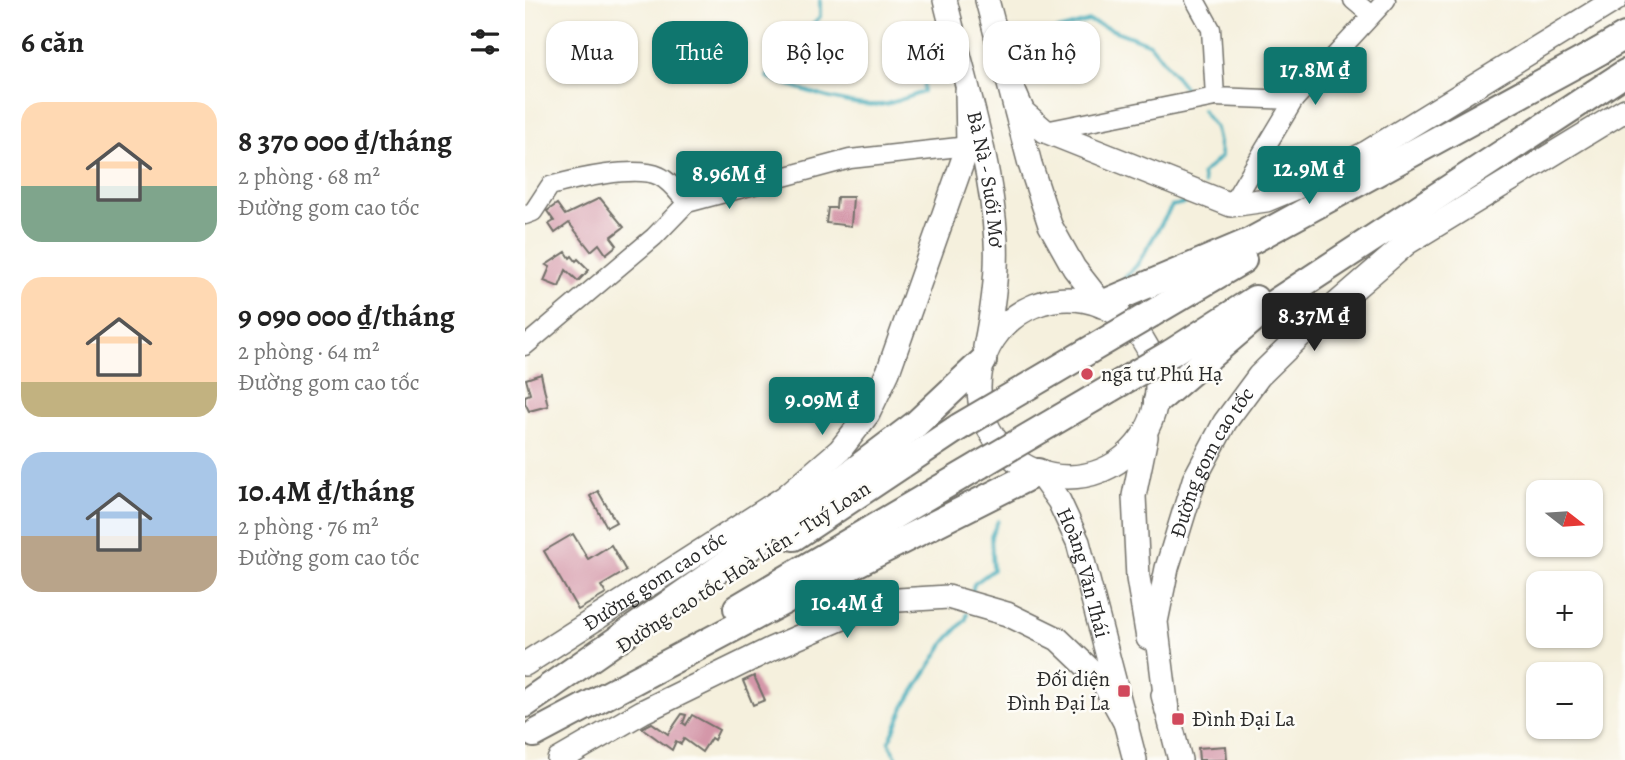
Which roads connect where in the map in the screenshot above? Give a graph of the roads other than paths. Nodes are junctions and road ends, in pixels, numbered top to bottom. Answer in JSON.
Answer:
{"nodes":[{"id":1,"x":945,"y":0,"type":"edge"},
{"id":2,"x":987,"y":0,"type":"edge"},
{"id":3,"x":1195,"y":0,"type":"edge"},
{"id":4,"x":1353,"y":0,"type":"edge"},
{"id":5,"x":1386,"y":0,"type":"edge"},
{"id":6,"x":1604,"y":3,"type":"edge"},
{"id":7,"x":1371,"y":15,"type":"junction"},
{"id":8,"x":993,"y":21,"type":"edge"},
{"id":9,"x":1625,"y":36,"type":"edge"},
{"id":10,"x":1599,"y":51,"type":"junction"},
{"id":11,"x":1625,"y":71,"type":"edge"},
{"id":12,"x":1010,"y":84,"type":"edge"},
{"id":13,"x":1011,"y":84,"type":"edge"},
{"id":14,"x":967,"y":91,"type":"junction"},
{"id":15,"x":1215,"y":97,"type":"junction"},
{"id":16,"x":1294,"y":100,"type":"junction"},
{"id":17,"x":1625,"y":110,"type":"edge"},
{"id":18,"x":1045,"y":131,"type":"junction"},
{"id":19,"x":968,"y":146,"type":"junction"},
{"id":20,"x":687,"y":203,"type":"junction"},
{"id":21,"x":1231,"y":205,"type":"junction"},
{"id":22,"x":525,"y":215,"type":"edge"},
{"id":23,"x":1102,"y":304,"type":"junction"},
{"id":24,"x":525,"y":346,"type":"edge"},
{"id":25,"x":982,"y":361,"type":"junction"},
{"id":26,"x":1157,"y":401,"type":"junction"},
{"id":27,"x":1148,"y":429,"type":"junction"},
{"id":28,"x":1038,"y":472,"type":"junction"},
{"id":29,"x":525,"y":664,"type":"edge"},
{"id":30,"x":525,"y":705,"type":"edge"},
{"id":31,"x":1167,"y":710,"type":"junction"},
{"id":32,"x":1126,"y":726,"type":"junction"},
{"id":33,"x":530,"y":737,"type":"edge"},
{"id":34,"x":559,"y":760,"type":"edge"},
{"id":35,"x":1136,"y":760,"type":"edge"},
{"id":36,"x":1180,"y":760,"type":"edge"}],
"edges":[{"from":1,"to":14,"type":"main road","name":"Bà Nà - Suối Mơ"},
{"from":2,"to":8,"type":"main road","name":"Bà Nà - Suối Mơ"},
{"from":3,"to":15,"type":"street"},
{"from":4,"to":7,"type":"street"},
{"from":5,"to":7,"type":"street"},
{"from":6,"to":21,"type":"main road"},
{"from":7,"to":16,"type":"street"},
{"from":9,"to":10,"type":"highway"},
{"from":10,"to":23,"type":"highway"},
{"from":10,"to":30,"type":"highway","name":"Đường cao tốc Hoà Liên - Tuý Loan","bridge":true},
{"from":11,"to":26,"type":"highway"},
{"from":11,"to":33,"type":"highway","name":"Đường cao tốc Hoà Liên - Tuý Loan","bridge":true},
{"from":12,"to":23,"type":"main road","name":"Bà Nà - Suối Mơ"},
{"from":13,"to":18,"type":"main road"},
{"from":14,"to":19,"type":"main road","name":"Đường gom cao tốc"},
{"from":14,"to":25,"type":"main road","name":"Bà Nà - Suối Mơ"},
{"from":15,"to":16,"type":"street"},
{"from":15,"to":18,"type":"street"},
{"from":16,"to":21,"type":"street"},
{"from":17,"to":31,"type":"main road","name":"Đường gom cao tốc"},
{"from":18,"to":21,"type":"main road"},
{"from":19,"to":20,"type":"street"},
{"from":19,"to":29,"type":"main road","name":"Đường gom cao tốc"},
{"from":20,"to":22,"type":"street"},
{"from":20,"to":24,"type":"street"},
{"from":23,"to":25,"type":"main road"},
{"from":23,"to":26,"type":"main road"},
{"from":25,"to":28,"type":"main road"},
{"from":25,"to":30,"type":"highway"},
{"from":26,"to":27,"type":"main road"},
{"from":27,"to":28,"type":"main road"},
{"from":27,"to":31,"type":"main road","name":"Hoàng Văn Thái"},
{"from":28,"to":32,"type":"main road","name":"Hoàng Văn Thái"},
{"from":28,"to":33,"type":"highway"},
{"from":31,"to":36,"type":"main road","name":"Hoàng Văn Thái"},
{"from":32,"to":34,"type":"main road"},
{"from":32,"to":35,"type":"main road","name":"Hoàng Văn Thái"}]}
